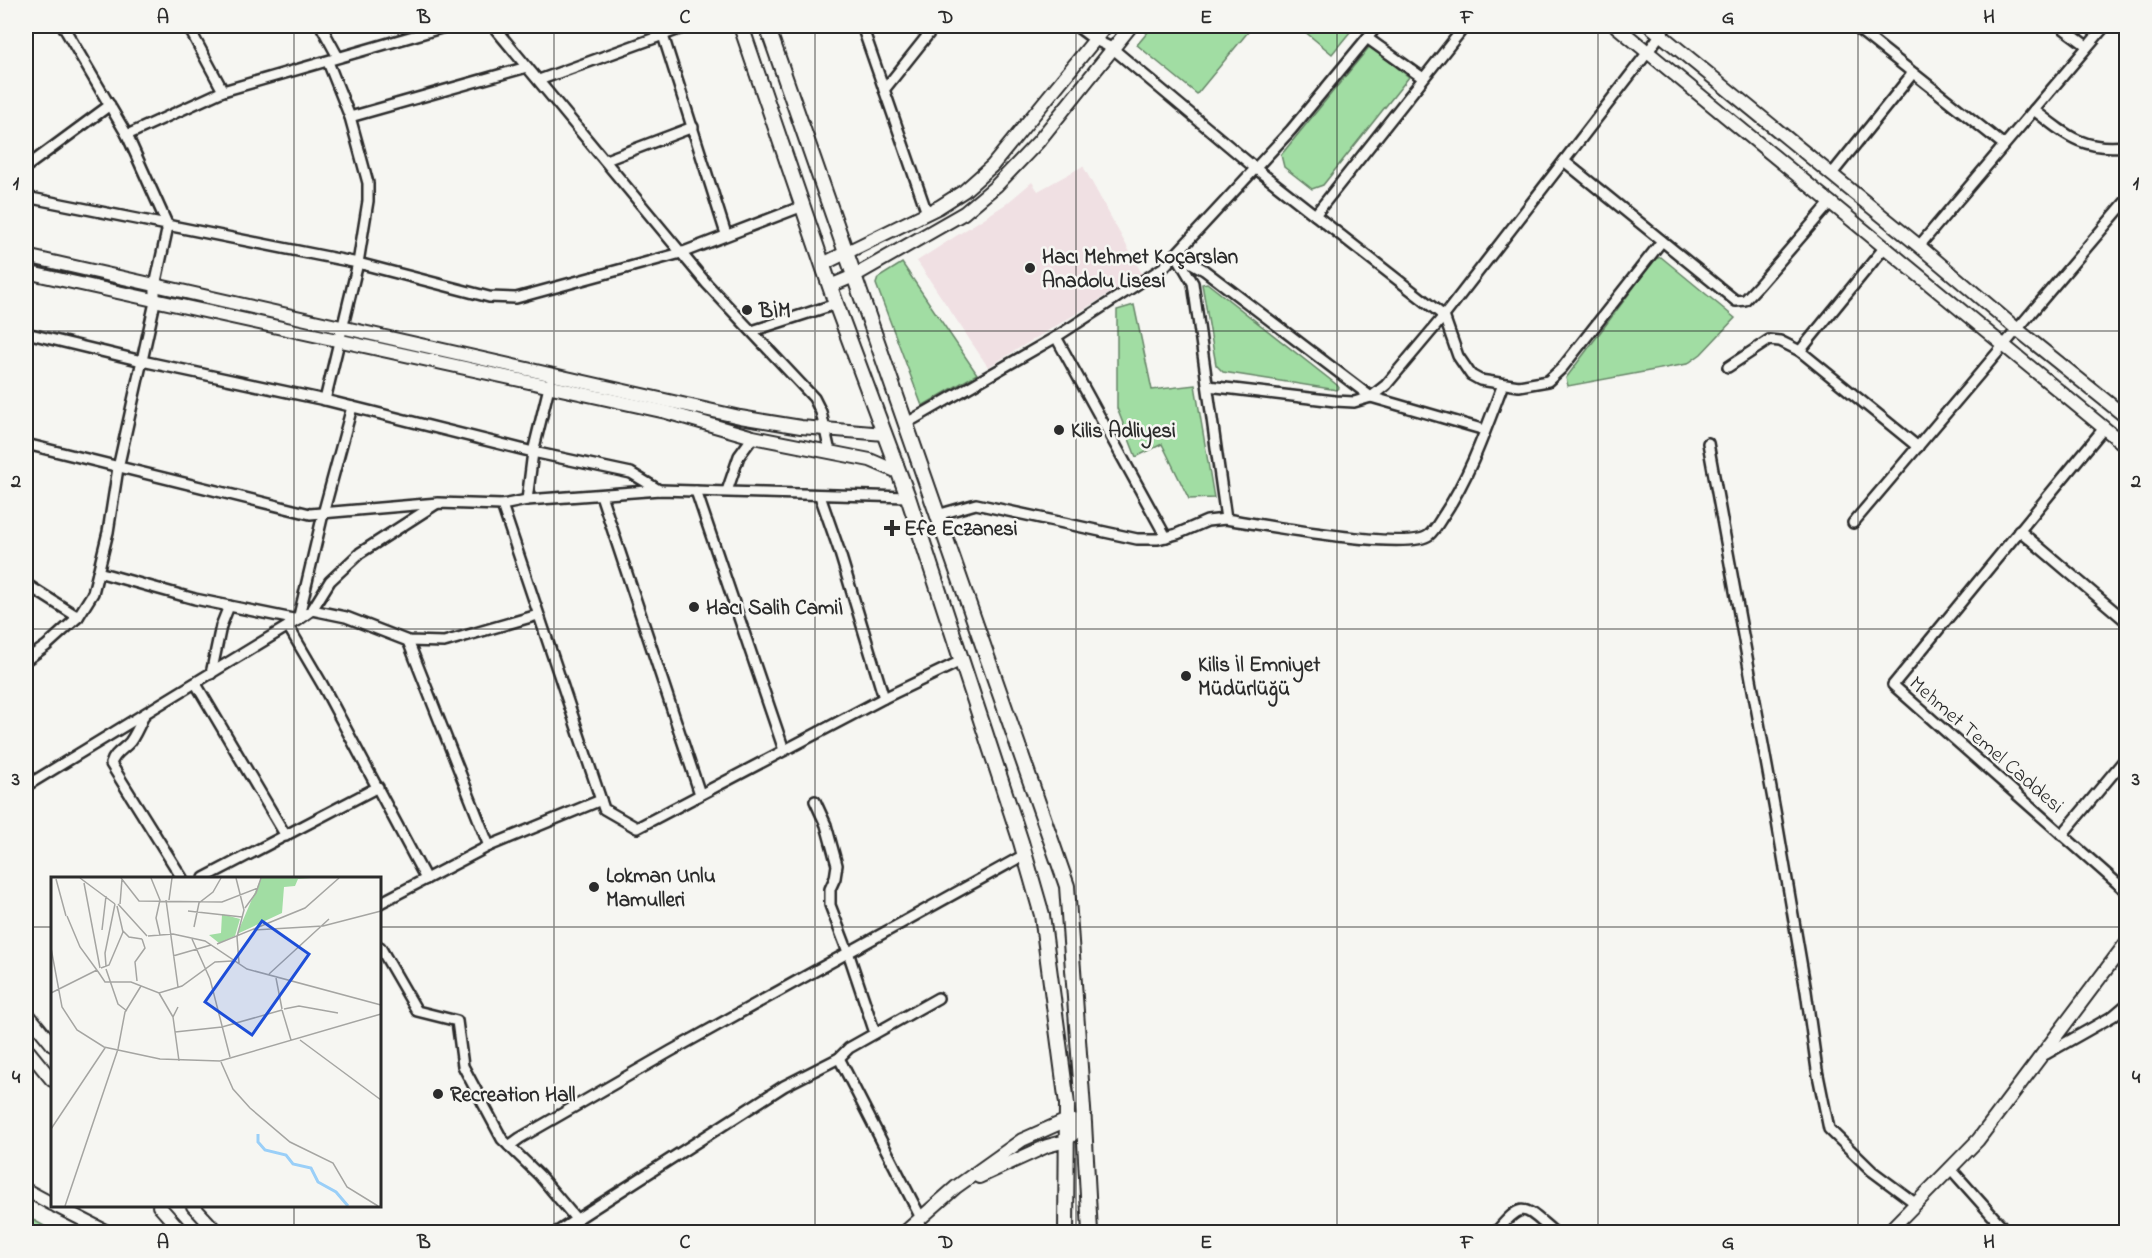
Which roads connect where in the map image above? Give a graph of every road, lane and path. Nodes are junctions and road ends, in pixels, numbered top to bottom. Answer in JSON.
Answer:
{"nodes":[{"id":1,"x":63,"y":26,"type":"edge"},
{"id":2,"x":188,"y":26,"type":"edge"},
{"id":3,"x":321,"y":26,"type":"edge"},
{"id":4,"x":448,"y":26,"type":"edge"},
{"id":5,"x":493,"y":26,"type":"edge"},
{"id":6,"x":688,"y":26,"type":"edge"},
{"id":7,"x":741,"y":26,"type":"edge"},
{"id":8,"x":766,"y":26,"type":"edge"},
{"id":9,"x":862,"y":26,"type":"edge"},
{"id":10,"x":935,"y":26,"type":"edge"},
{"id":11,"x":1076,"y":26,"type":"edge"},
{"id":12,"x":1106,"y":26,"type":"edge"},
{"id":13,"x":1131,"y":26,"type":"edge"},
{"id":14,"x":1377,"y":26,"type":"edge"},
{"id":15,"x":1466,"y":26,"type":"edge"},
{"id":16,"x":1616,"y":26,"type":"edge"},
{"id":17,"x":1854,"y":26,"type":"edge"},
{"id":18,"x":2060,"y":26,"type":"edge"},
{"id":19,"x":2105,"y":26,"type":"edge"},
{"id":20,"x":433,"y":28,"type":"edge"},
{"id":21,"x":1658,"y":28,"type":"edge"},
{"id":22,"x":662,"y":30,"type":"edge"},
{"id":23,"x":1367,"y":38,"type":"junction"},
{"id":24,"x":1095,"y":40,"type":"junction"},
{"id":25,"x":2087,"y":46,"type":"junction"},
{"id":26,"x":1112,"y":48,"type":"junction"},
{"id":27,"x":1647,"y":52,"type":"junction"},
{"id":28,"x":338,"y":57,"type":"junction"},
{"id":29,"x":328,"y":62,"type":"junction"},
{"id":30,"x":527,"y":67,"type":"junction"},
{"id":31,"x":1913,"y":73,"type":"junction"},
{"id":32,"x":1423,"y":78,"type":"junction"},
{"id":33,"x":539,"y":80,"type":"junction"},
{"id":34,"x":884,"y":90,"type":"junction"},
{"id":35,"x":223,"y":91,"type":"junction"},
{"id":36,"x":110,"y":105,"type":"junction"},
{"id":37,"x":2034,"y":110,"type":"junction"},
{"id":38,"x":350,"y":117,"type":"junction"},
{"id":39,"x":693,"y":127,"type":"junction"},
{"id":40,"x":128,"y":135,"type":"junction"},
{"id":41,"x":2004,"y":145,"type":"junction"},
{"id":42,"x":2127,"y":146,"type":"edge"},
{"id":43,"x":606,"y":160,"type":"junction"},
{"id":44,"x":1564,"y":161,"type":"junction"},
{"id":45,"x":27,"y":163,"type":"edge"},
{"id":46,"x":1255,"y":168,"type":"junction"},
{"id":47,"x":1831,"y":175,"type":"junction"},
{"id":48,"x":26,"y":197,"type":"edge"},
{"id":49,"x":2127,"y":201,"type":"edge"},
{"id":50,"x":1831,"y":202,"type":"junction"},
{"id":51,"x":803,"y":206,"type":"junction"},
{"id":52,"x":927,"y":213,"type":"junction"},
{"id":53,"x":1315,"y":214,"type":"junction"},
{"id":54,"x":168,"y":226,"type":"junction"},
{"id":55,"x":726,"y":234,"type":"junction"},
{"id":56,"x":1662,"y":241,"type":"junction"},
{"id":57,"x":1919,"y":246,"type":"junction"},
{"id":58,"x":1884,"y":248,"type":"junction"},
{"id":59,"x":681,"y":253,"type":"junction"},
{"id":60,"x":846,"y":253,"type":"junction"},
{"id":61,"x":1176,"y":254,"type":"junction"},
{"id":62,"x":26,"y":256,"type":"edge"},
{"id":63,"x":358,"y":263,"type":"junction"},
{"id":64,"x":823,"y":264,"type":"junction"},
{"id":65,"x":26,"y":272,"type":"edge"},
{"id":66,"x":854,"y":276,"type":"junction"},
{"id":67,"x":155,"y":286,"type":"junction"},
{"id":68,"x":830,"y":286,"type":"junction"},
{"id":69,"x":155,"y":302,"type":"junction"},
{"id":70,"x":836,"y":304,"type":"junction"},
{"id":71,"x":1444,"y":316,"type":"junction"},
{"id":72,"x":342,"y":326,"type":"junction"},
{"id":73,"x":2018,"y":330,"type":"junction"},
{"id":74,"x":752,"y":331,"type":"junction"},
{"id":75,"x":26,"y":333,"type":"edge"},
{"id":76,"x":1056,"y":337,"type":"junction"},
{"id":77,"x":338,"y":341,"type":"junction"},
{"id":78,"x":2005,"y":345,"type":"junction"},
{"id":79,"x":1800,"y":351,"type":"junction"},
{"id":80,"x":142,"y":361,"type":"junction"},
{"id":81,"x":1728,"y":367,"type":"dead end"},
{"id":82,"x":551,"y":381,"type":"junction"},
{"id":83,"x":1503,"y":384,"type":"junction"},
{"id":84,"x":1209,"y":386,"type":"junction"},
{"id":85,"x":1371,"y":397,"type":"junction"},
{"id":86,"x":325,"y":400,"type":"junction"},
{"id":87,"x":352,"y":407,"type":"junction"},
{"id":88,"x":2127,"y":417,"type":"edge"},
{"id":89,"x":905,"y":424,"type":"junction"},
{"id":90,"x":2104,"y":428,"type":"junction"},
{"id":91,"x":825,"y":430,"type":"junction"},
{"id":92,"x":1485,"y":430,"type":"junction"},
{"id":93,"x":884,"y":434,"type":"junction"},
{"id":94,"x":753,"y":437,"type":"junction"},
{"id":95,"x":1708,"y":443,"type":"dead end"},
{"id":96,"x":26,"y":444,"type":"edge"},
{"id":97,"x":2127,"y":446,"type":"edge"},
{"id":98,"x":1918,"y":447,"type":"junction"},
{"id":99,"x":533,"y":452,"type":"junction"},
{"id":100,"x":830,"y":452,"type":"junction"},
{"id":101,"x":118,"y":468,"type":"junction"},
{"id":102,"x":898,"y":472,"type":"junction"},
{"id":103,"x":660,"y":490,"type":"junction"},
{"id":104,"x":696,"y":491,"type":"junction"},
{"id":105,"x":727,"y":491,"type":"junction"},
{"id":106,"x":601,"y":495,"type":"junction"},
{"id":107,"x":820,"y":496,"type":"junction"},
{"id":108,"x":908,"y":497,"type":"junction"},
{"id":109,"x":527,"y":500,"type":"junction"},
{"id":110,"x":438,"y":503,"type":"junction"},
{"id":111,"x":502,"y":505,"type":"junction"},
{"id":112,"x":322,"y":514,"type":"junction"},
{"id":113,"x":937,"y":515,"type":"junction"},
{"id":114,"x":1226,"y":519,"type":"junction"},
{"id":115,"x":1853,"y":524,"type":"dead end"},
{"id":116,"x":2019,"y":530,"type":"junction"},
{"id":117,"x":1166,"y":537,"type":"junction"},
{"id":118,"x":98,"y":572,"type":"junction"},
{"id":119,"x":28,"y":589,"type":"edge"},
{"id":120,"x":228,"y":606,"type":"junction"},
{"id":121,"x":312,"y":610,"type":"junction"},
{"id":122,"x":538,"y":615,"type":"junction"},
{"id":123,"x":78,"y":617,"type":"junction"},
{"id":124,"x":298,"y":620,"type":"junction"},
{"id":125,"x":2127,"y":621,"type":"edge"},
{"id":126,"x":288,"y":626,"type":"junction"},
{"id":127,"x":408,"y":641,"type":"junction"},
{"id":128,"x":26,"y":660,"type":"edge"},
{"id":129,"x":961,"y":661,"type":"junction"},
{"id":130,"x":211,"y":674,"type":"junction"},
{"id":131,"x":196,"y":684,"type":"junction"},
{"id":132,"x":884,"y":698,"type":"junction"},
{"id":133,"x":144,"y":716,"type":"junction"},
{"id":134,"x":784,"y":750,"type":"junction"},
{"id":135,"x":2127,"y":758,"type":"edge"},
{"id":136,"x":26,"y":786,"type":"edge"},
{"id":137,"x":378,"y":787,"type":"junction"},
{"id":138,"x":700,"y":794,"type":"junction"},
{"id":139,"x":601,"y":800,"type":"junction"},
{"id":140,"x":815,"y":801,"type":"dead end"},
{"id":141,"x":2062,"y":835,"type":"junction"},
{"id":142,"x":286,"y":836,"type":"junction"},
{"id":143,"x":489,"y":846,"type":"junction"},
{"id":144,"x":1024,"y":855,"type":"junction"},
{"id":145,"x":181,"y":877,"type":"edge"},
{"id":146,"x":208,"y":877,"type":"edge"},
{"id":147,"x":426,"y":879,"type":"junction"},
{"id":148,"x":2127,"y":891,"type":"edge"},
{"id":149,"x":381,"y":902,"type":"edge"},
{"id":150,"x":2127,"y":943,"type":"edge"},
{"id":151,"x":381,"y":949,"type":"edge"},
{"id":152,"x":2127,"y":951,"type":"edge"},
{"id":153,"x":848,"y":952,"type":"junction"},
{"id":154,"x":2108,"y":965,"type":"junction"},
{"id":155,"x":938,"y":998,"type":"dead end"},
{"id":156,"x":2127,"y":1005,"type":"edge"},
{"id":157,"x":26,"y":1012,"type":"edge"},
{"id":158,"x":875,"y":1033,"type":"junction"},
{"id":159,"x":51,"y":1043,"type":"edge"},
{"id":160,"x":26,"y":1048,"type":"edge"},
{"id":161,"x":2041,"y":1056,"type":"junction"},
{"id":162,"x":839,"y":1058,"type":"junction"},
{"id":163,"x":51,"y":1079,"type":"edge"},
{"id":164,"x":1066,"y":1120,"type":"junction"},
{"id":165,"x":1084,"y":1123,"type":"junction"},
{"id":166,"x":1066,"y":1141,"type":"junction"},
{"id":167,"x":510,"y":1146,"type":"junction"},
{"id":168,"x":1950,"y":1168,"type":"junction"},
{"id":169,"x":956,"y":1187,"type":"junction"},
{"id":170,"x":26,"y":1190,"type":"edge"},
{"id":171,"x":51,"y":1203,"type":"edge"},
{"id":172,"x":1915,"y":1203,"type":"junction"},
{"id":173,"x":58,"y":1207,"type":"edge"},
{"id":174,"x":160,"y":1207,"type":"edge"},
{"id":175,"x":195,"y":1207,"type":"edge"},
{"id":176,"x":921,"y":1218,"type":"junction"},
{"id":177,"x":577,"y":1220,"type":"junction"},
{"id":178,"x":107,"y":1233,"type":"edge"},
{"id":179,"x":182,"y":1233,"type":"edge"},
{"id":180,"x":217,"y":1233,"type":"edge"},
{"id":181,"x":557,"y":1233,"type":"edge"},
{"id":182,"x":905,"y":1233,"type":"edge"},
{"id":183,"x":1066,"y":1233,"type":"edge"},
{"id":184,"x":1090,"y":1233,"type":"edge"},
{"id":185,"x":1496,"y":1233,"type":"edge"},
{"id":186,"x":1554,"y":1233,"type":"edge"},
{"id":187,"x":1888,"y":1233,"type":"edge"},
{"id":188,"x":2007,"y":1233,"type":"edge"}],
"edges":[{"from":1,"to":36,"type":"street"},
{"from":2,"to":35,"type":"street"},
{"from":3,"to":28,"type":"street"},
{"from":4,"to":20,"type":"street"},
{"from":5,"to":30,"type":"street"},
{"from":6,"to":22,"type":"street"},
{"from":7,"to":51,"type":"main road"},
{"from":8,"to":60,"type":"main road"},
{"from":9,"to":34,"type":"street"},
{"from":10,"to":34,"type":"street"},
{"from":11,"to":24,"type":"street"},
{"from":12,"to":24,"type":"street"},
{"from":13,"to":26,"type":"street"},
{"from":14,"to":23,"type":"street"},
{"from":15,"to":32,"type":"street"},
{"from":16,"to":27,"type":"street"},
{"from":17,"to":31,"type":"street"},
{"from":18,"to":25,"type":"street"},
{"from":19,"to":25,"type":"street"},
{"from":20,"to":28,"type":"street"},
{"from":21,"to":27,"type":"street"},
{"from":21,"to":47,"type":"street"},
{"from":22,"to":33,"type":"street"},
{"from":22,"to":39,"type":"street"},
{"from":23,"to":32,"type":"street"},
{"from":23,"to":46,"type":"street"},
{"from":24,"to":26,"type":"street"},
{"from":24,"to":52,"type":"street"},
{"from":25,"to":37,"type":"street"},
{"from":26,"to":46,"type":"street"},
{"from":26,"to":66,"type":"street"},
{"from":27,"to":44,"type":"street"},
{"from":27,"to":50,"type":"street"},
{"from":28,"to":29,"type":"street"},
{"from":29,"to":35,"type":"street"},
{"from":29,"to":38,"type":"street"},
{"from":30,"to":33,"type":"street"},
{"from":30,"to":38,"type":"street"},
{"from":31,"to":41,"type":"street"},
{"from":31,"to":47,"type":"street"},
{"from":32,"to":53,"type":"street"},
{"from":33,"to":43,"type":"street"},
{"from":34,"to":52,"type":"street"},
{"from":35,"to":40,"type":"street"},
{"from":36,"to":40,"type":"street"},
{"from":36,"to":45,"type":"street"},
{"from":37,"to":41,"type":"street"},
{"from":37,"to":42,"type":"street"},
{"from":38,"to":63,"type":"street"},
{"from":39,"to":43,"type":"street"},
{"from":39,"to":55,"type":"street"},
{"from":40,"to":54,"type":"street"},
{"from":41,"to":57,"type":"street"},
{"from":43,"to":59,"type":"street"},
{"from":44,"to":56,"type":"street"},
{"from":44,"to":71,"type":"street"},
{"from":46,"to":53,"type":"street"},
{"from":46,"to":61,"type":"street"},
{"from":47,"to":57,"type":"street"},
{"from":48,"to":54,"type":"street"},
{"from":49,"to":73,"type":"street"},
{"from":50,"to":56,"type":"street"},
{"from":50,"to":58,"type":"street"},
{"from":51,"to":55,"type":"street"},
{"from":51,"to":64,"type":"main road"},
{"from":52,"to":60,"type":"street"},
{"from":53,"to":71,"type":"street"},
{"from":54,"to":63,"type":"street"},
{"from":54,"to":67,"type":"street"},
{"from":55,"to":59,"type":"street"},
{"from":56,"to":83,"type":"street"},
{"from":57,"to":73,"type":"street"},
{"from":58,"to":78,"type":"street"},
{"from":58,"to":79,"type":"street"},
{"from":59,"to":63,"type":"street"},
{"from":59,"to":74,"type":"street"},
{"from":60,"to":64,"type":"street"},
{"from":60,"to":66,"type":"main road"},
{"from":61,"to":76,"type":"street"},
{"from":61,"to":84,"type":"street"},
{"from":61,"to":85,"type":"street"},
{"from":62,"to":67,"type":"street"},
{"from":63,"to":72,"type":"street"},
{"from":64,"to":68,"type":"main road"},
{"from":65,"to":69,"type":"street"},
{"from":66,"to":68,"type":"street"},
{"from":66,"to":89,"type":"main road"},
{"from":67,"to":69,"type":"street"},
{"from":67,"to":72,"type":"street"},
{"from":68,"to":70,"type":"main road"},
{"from":69,"to":77,"type":"street"},
{"from":69,"to":80,"type":"street"},
{"from":70,"to":74,"type":"street"},
{"from":70,"to":93,"type":"main road"},
{"from":71,"to":83,"type":"street"},
{"from":71,"to":85,"type":"street"},
{"from":72,"to":77,"type":"street"},
{"from":72,"to":82,"type":"street"},
{"from":73,"to":78,"type":"street"},
{"from":73,"to":88,"type":"street"},
{"from":74,"to":91,"type":"street"},
{"from":75,"to":80,"type":"street"},
{"from":76,"to":89,"type":"street"},
{"from":76,"to":117,"type":"street"},
{"from":77,"to":82,"type":"street"},
{"from":77,"to":86,"type":"street"},
{"from":78,"to":90,"type":"street"},
{"from":78,"to":98,"type":"street"},
{"from":79,"to":81,"type":"street"},
{"from":79,"to":98,"type":"street"},
{"from":80,"to":86,"type":"street"},
{"from":80,"to":101,"type":"street"},
{"from":82,"to":91,"type":"street"},
{"from":82,"to":94,"type":"street"},
{"from":82,"to":99,"type":"street"},
{"from":83,"to":92,"type":"street"},
{"from":84,"to":85,"type":"street"},
{"from":84,"to":114,"type":"street"},
{"from":85,"to":92,"type":"street"},
{"from":86,"to":87,"type":"street"},
{"from":87,"to":99,"type":"street"},
{"from":87,"to":112,"type":"street"},
{"from":89,"to":113,"type":"main road"},
{"from":90,"to":97,"type":"street"},
{"from":90,"to":116,"type":"street"},
{"from":91,"to":93,"type":"street"},
{"from":91,"to":100,"type":"street"},
{"from":92,"to":114,"type":"street"},
{"from":93,"to":102,"type":"main road"},
{"from":94,"to":100,"type":"street"},
{"from":94,"to":105,"type":"street"},
{"from":95,"to":172,"type":"street"},
{"from":96,"to":101,"type":"street"},
{"from":98,"to":115,"type":"street"},
{"from":99,"to":103,"type":"street"},
{"from":99,"to":109,"type":"street"},
{"from":100,"to":102,"type":"street"},
{"from":101,"to":112,"type":"street"},
{"from":101,"to":118,"type":"street"},
{"from":102,"to":108,"type":"main road"},
{"from":103,"to":104,"type":"street"},
{"from":103,"to":106,"type":"street"},
{"from":104,"to":105,"type":"street"},
{"from":104,"to":134,"type":"street"},
{"from":105,"to":107,"type":"street"},
{"from":106,"to":109,"type":"street"},
{"from":106,"to":138,"type":"street"},
{"from":107,"to":108,"type":"street"},
{"from":107,"to":132,"type":"street"},
{"from":108,"to":129,"type":"main road"},
{"from":109,"to":111,"type":"street"},
{"from":110,"to":111,"type":"street"},
{"from":110,"to":112,"type":"street"},
{"from":110,"to":121,"type":"street"},
{"from":111,"to":122,"type":"street"},
{"from":112,"to":124,"type":"street"},
{"from":113,"to":117,"type":"street"},
{"from":113,"to":165,"type":"main road"},
{"from":114,"to":117,"type":"street"},
{"from":116,"to":125,"type":"street"},
{"from":116,"to":141,"type":"street","name":"Mehmet Temel Caddesi"},
{"from":118,"to":120,"type":"street"},
{"from":118,"to":123,"type":"street"},
{"from":119,"to":123,"type":"street"},
{"from":120,"to":124,"type":"street"},
{"from":120,"to":130,"type":"street"},
{"from":121,"to":124,"type":"street"},
{"from":121,"to":127,"type":"street"},
{"from":122,"to":127,"type":"street"},
{"from":122,"to":139,"type":"street"},
{"from":123,"to":128,"type":"street"},
{"from":124,"to":126,"type":"street"},
{"from":126,"to":130,"type":"street"},
{"from":126,"to":137,"type":"street"},
{"from":127,"to":143,"type":"street"},
{"from":129,"to":132,"type":"street"},
{"from":129,"to":144,"type":"main road"},
{"from":130,"to":131,"type":"street"},
{"from":131,"to":133,"type":"street"},
{"from":131,"to":142,"type":"street"},
{"from":132,"to":134,"type":"street"},
{"from":133,"to":136,"type":"street"},
{"from":133,"to":145,"type":"street"},
{"from":134,"to":138,"type":"street"},
{"from":135,"to":141,"type":"street"},
{"from":137,"to":142,"type":"street"},
{"from":137,"to":147,"type":"street"},
{"from":138,"to":139,"type":"street"},
{"from":139,"to":143,"type":"street"},
{"from":140,"to":153,"type":"street"},
{"from":141,"to":148,"type":"street","name":"Mehmet Temel Caddesi"},
{"from":142,"to":146,"type":"street"},
{"from":143,"to":147,"type":"street"},
{"from":144,"to":153,"type":"street"},
{"from":144,"to":164,"type":"main road"},
{"from":147,"to":149,"type":"street"},
{"from":150,"to":154,"type":"street"},
{"from":151,"to":167,"type":"street"},
{"from":152,"to":154,"type":"street"},
{"from":153,"to":158,"type":"street"},
{"from":153,"to":167,"type":"street"},
{"from":154,"to":161,"type":"street"},
{"from":155,"to":158,"type":"street"},
{"from":156,"to":161,"type":"street"},
{"from":157,"to":159,"type":"street"},
{"from":158,"to":162,"type":"street"},
{"from":160,"to":163,"type":"street"},
{"from":161,"to":168,"type":"street"},
{"from":162,"to":176,"type":"street"},
{"from":162,"to":177,"type":"street"},
{"from":164,"to":165,"type":"street"},
{"from":164,"to":166,"type":"main road"},
{"from":164,"to":169,"type":"street"},
{"from":165,"to":166,"type":"street"},
{"from":165,"to":184,"type":"main road"},
{"from":166,"to":169,"type":"street"},
{"from":166,"to":183,"type":"main road"},
{"from":167,"to":177,"type":"street"},
{"from":168,"to":172,"type":"street"},
{"from":168,"to":188,"type":"street"},
{"from":169,"to":176,"type":"street"},
{"from":170,"to":171,"type":"street"},
{"from":172,"to":187,"type":"street"},
{"from":173,"to":178,"type":"street"},
{"from":174,"to":179,"type":"street"},
{"from":175,"to":180,"type":"street"},
{"from":176,"to":182,"type":"street"},
{"from":177,"to":181,"type":"street"},
{"from":185,"to":186,"type":"street"}]}
